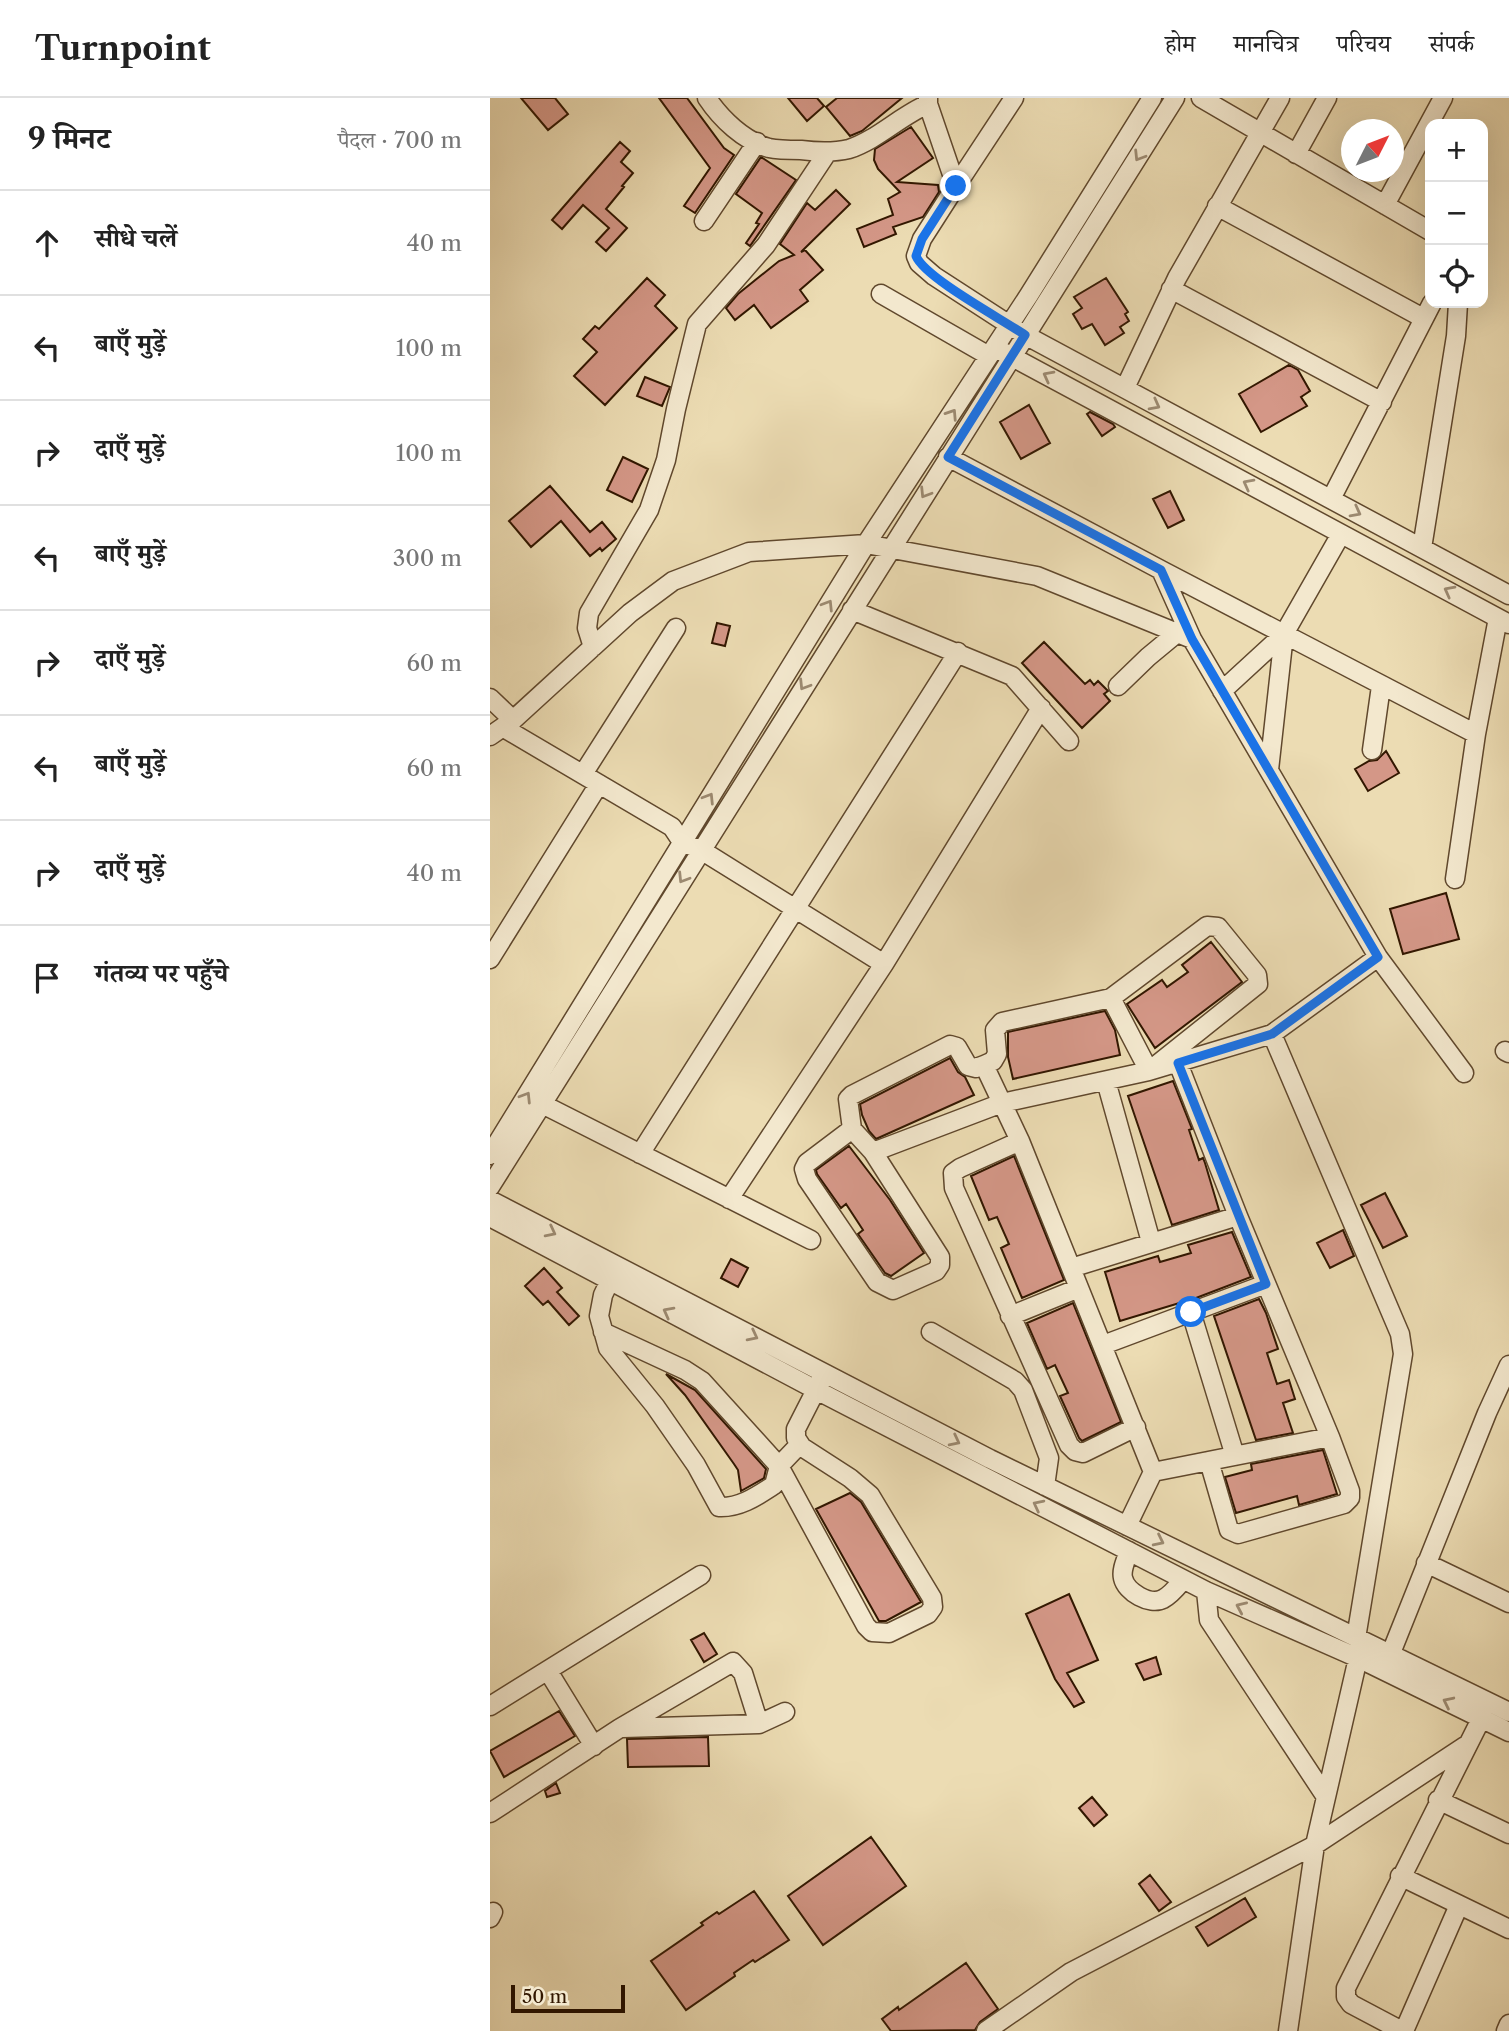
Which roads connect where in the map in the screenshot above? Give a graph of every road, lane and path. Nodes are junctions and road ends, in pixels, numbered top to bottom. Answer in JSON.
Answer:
{"nodes":[{"id":1,"x":707,"y":98,"type":"edge"},
{"id":2,"x":1014,"y":98,"type":"edge"},
{"id":3,"x":1152,"y":98,"type":"edge"},
{"id":4,"x":1175,"y":98,"type":"edge"},
{"id":5,"x":1200,"y":98,"type":"edge"},
{"id":6,"x":1280,"y":98,"type":"edge"},
{"id":7,"x":1327,"y":98,"type":"edge"},
{"id":8,"x":1443,"y":98,"type":"edge"},
{"id":9,"x":928,"y":101,"type":"edge"},
{"id":10,"x":906,"y":105,"type":"edge"},
{"id":11,"x":1259,"y":132,"type":"junction"},
{"id":12,"x":757,"y":142,"type":"junction"},
{"id":13,"x":827,"y":153,"type":"junction"},
{"id":14,"x":1296,"y":154,"type":"junction"},
{"id":15,"x":956,"y":186,"type":"junction"},
{"id":16,"x":1385,"y":205,"type":"junction"},
{"id":17,"x":1217,"y":206,"type":"junction"},
{"id":18,"x":705,"y":221,"type":"dead end"},
{"id":19,"x":1425,"y":228,"type":"edge"},
{"id":20,"x":1171,"y":289,"type":"junction"},
{"id":21,"x":881,"y":294,"type":"dead end"},
{"id":22,"x":1458,"y":308,"type":"edge"},
{"id":23,"x":1427,"y":310,"type":"edge"},
{"id":24,"x":1010,"y":324,"type":"junction"},
{"id":25,"x":1025,"y":335,"type":"junction"},
{"id":26,"x":992,"y":352,"type":"junction"},
{"id":27,"x":1011,"y":357,"type":"junction"},
{"id":28,"x":1125,"y":388,"type":"junction"},
{"id":29,"x":1382,"y":402,"type":"junction"},
{"id":30,"x":948,"y":457,"type":"junction"},
{"id":31,"x":1331,"y":499,"type":"junction"},
{"id":32,"x":1341,"y":534,"type":"junction"},
{"id":33,"x":866,"y":544,"type":"junction"},
{"id":34,"x":1422,"y":548,"type":"junction"},
{"id":35,"x":890,"y":549,"type":"junction"},
{"id":36,"x":1161,"y":570,"type":"junction"},
{"id":37,"x":1509,"y":595,"type":"edge"},
{"id":38,"x":852,"y":610,"type":"junction"},
{"id":39,"x":1504,"y":621,"type":"edge"},
{"id":40,"x":676,"y":628,"type":"dead end"},
{"id":41,"x":1284,"y":634,"type":"junction"},
{"id":42,"x":1184,"y":636,"type":"junction"},
{"id":43,"x":593,"y":647,"type":"junction"},
{"id":44,"x":958,"y":652,"type":"junction"},
{"id":45,"x":1118,"y":686,"type":"dead end"},
{"id":46,"x":1381,"y":686,"type":"junction"},
{"id":47,"x":1222,"y":691,"type":"junction"},
{"id":48,"x":490,"y":698,"type":"edge"},
{"id":49,"x":1041,"y":708,"type":"junction"},
{"id":50,"x":498,"y":729,"type":"edge"},
{"id":51,"x":1476,"y":734,"type":"junction"},
{"id":52,"x":1069,"y":741,"type":"dead end"},
{"id":53,"x":1371,"y":750,"type":"dead end"},
{"id":54,"x":1269,"y":770,"type":"junction"},
{"id":55,"x":583,"y":774,"type":"junction"},
{"id":56,"x":599,"y":784,"type":"junction"},
{"id":57,"x":682,"y":842,"type":"junction"},
{"id":58,"x":701,"y":850,"type":"junction"},
{"id":59,"x":1455,"y":879,"type":"dead end"},
{"id":60,"x":796,"y":908,"type":"junction"},
{"id":61,"x":1378,"y":957,"type":"junction"},
{"id":62,"x":490,"y":959,"type":"edge"},
{"id":63,"x":884,"y":964,"type":"junction"},
{"id":64,"x":1111,"y":999,"type":"junction"},
{"id":65,"x":1272,"y":1034,"type":"junction"},
{"id":66,"x":1178,"y":1063,"type":"junction"},
{"id":67,"x":984,"y":1065,"type":"junction"},
{"id":68,"x":1149,"y":1071,"type":"junction"},
{"id":69,"x":1464,"y":1073,"type":"dead end"},
{"id":70,"x":1106,"y":1081,"type":"junction"},
{"id":71,"x":1002,"y":1103,"type":"junction"},
{"id":72,"x":542,"y":1104,"type":"junction"},
{"id":73,"x":852,"y":1129,"type":"junction"},
{"id":74,"x":1020,"y":1141,"type":"junction"},
{"id":75,"x":873,"y":1152,"type":"junction"},
{"id":76,"x":640,"y":1154,"type":"junction"},
{"id":77,"x":490,"y":1155,"type":"edge"},
{"id":78,"x":490,"y":1187,"type":"edge"},
{"id":79,"x":729,"y":1199,"type":"junction"},
{"id":80,"x":490,"y":1200,"type":"edge"},
{"id":81,"x":1238,"y":1216,"type":"junction"},
{"id":82,"x":490,"y":1217,"type":"edge"},
{"id":83,"x":811,"y":1240,"type":"dead end"},
{"id":84,"x":1152,"y":1242,"type":"junction"},
{"id":85,"x":1071,"y":1268,"type":"junction"},
{"id":86,"x":614,"y":1274,"type":"junction"},
{"id":87,"x":1266,"y":1284,"type":"junction"},
{"id":88,"x":1079,"y":1287,"type":"junction"},
{"id":89,"x":1191,"y":1312,"type":"junction"},
{"id":90,"x":1010,"y":1316,"type":"junction"},
{"id":91,"x":603,"y":1332,"type":"junction"},
{"id":92,"x":931,"y":1332,"type":"dead end"},
{"id":93,"x":1103,"y":1345,"type":"junction"},
{"id":94,"x":648,"y":1355,"type":"junction"},
{"id":95,"x":1509,"y":1365,"type":"edge"},
{"id":96,"x":824,"y":1373,"type":"junction"},
{"id":97,"x":628,"y":1374,"type":"junction"},
{"id":98,"x":815,"y":1390,"type":"junction"},
{"id":99,"x":1136,"y":1427,"type":"junction"},
{"id":100,"x":1330,"y":1437,"type":"junction"},
{"id":101,"x":800,"y":1444,"type":"junction"},
{"id":102,"x":1235,"y":1456,"type":"junction"},
{"id":103,"x":1209,"y":1461,"type":"junction"},
{"id":104,"x":779,"y":1466,"type":"junction"},
{"id":105,"x":1153,"y":1472,"type":"junction"},
{"id":106,"x":1045,"y":1486,"type":"junction"},
{"id":107,"x":1126,"y":1525,"type":"junction"},
{"id":108,"x":1129,"y":1552,"type":"junction"},
{"id":109,"x":1426,"y":1563,"type":"junction"},
{"id":110,"x":701,"y":1575,"type":"dead end"},
{"id":111,"x":1183,"y":1580,"type":"junction"},
{"id":112,"x":1206,"y":1591,"type":"junction"},
{"id":113,"x":1509,"y":1603,"type":"edge"},
{"id":114,"x":1356,"y":1638,"type":"junction"},
{"id":115,"x":1357,"y":1658,"type":"junction"},
{"id":116,"x":1387,"y":1662,"type":"junction"},
{"id":117,"x":548,"y":1671,"type":"junction"},
{"id":118,"x":490,"y":1706,"type":"edge"},
{"id":119,"x":785,"y":1712,"type":"dead end"},
{"id":120,"x":1500,"y":1720,"type":"edge"},
{"id":121,"x":759,"y":1724,"type":"junction"},
{"id":122,"x":620,"y":1728,"type":"junction"},
{"id":123,"x":594,"y":1746,"type":"junction"},
{"id":124,"x":1465,"y":1746,"type":"junction"},
{"id":125,"x":1326,"y":1797,"type":"junction"},
{"id":126,"x":1438,"y":1800,"type":"junction"},
{"id":127,"x":490,"y":1813,"type":"edge"},
{"id":128,"x":1509,"y":1834,"type":"edge"},
{"id":129,"x":1315,"y":1845,"type":"junction"},
{"id":130,"x":1400,"y":1876,"type":"junction"},
{"id":131,"x":1460,"y":1905,"type":"junction"},
{"id":132,"x":1509,"y":1929,"type":"edge"},
{"id":133,"x":1509,"y":2024,"type":"edge"},
{"id":134,"x":986,"y":2031,"type":"edge"},
{"id":135,"x":1288,"y":2031,"type":"edge"},
{"id":136,"x":1403,"y":2031,"type":"edge"},
{"id":137,"x":1506,"y":2031,"type":"edge"}],
"edges":[{"from":1,"to":12,"type":"street"},
{"from":2,"to":15,"type":"street"},
{"from":3,"to":24,"type":"street"},
{"from":4,"to":25,"type":"street","one_way":true},
{"from":5,"to":11,"type":"street"},
{"from":6,"to":11,"type":"street"},
{"from":7,"to":14,"type":"street"},
{"from":8,"to":16,"type":"street"},
{"from":9,"to":10,"type":"street"},
{"from":9,"to":15,"type":"street"},
{"from":10,"to":13,"type":"street"},
{"from":11,"to":14,"type":"street"},
{"from":11,"to":17,"type":"street"},
{"from":12,"to":13,"type":"street"},
{"from":12,"to":18,"type":"street"},
{"from":13,"to":43,"type":"street"},
{"from":14,"to":16,"type":"street"},
{"from":15,"to":24,"type":"street"},
{"from":16,"to":19,"type":"street"},
{"from":17,"to":20,"type":"street"},
{"from":17,"to":23,"type":"street"},
{"from":20,"to":28,"type":"street"},
{"from":20,"to":29,"type":"street"},
{"from":21,"to":26,"type":"street"},
{"from":22,"to":34,"type":"street"},
{"from":23,"to":29,"type":"street"},
{"from":24,"to":25,"type":"street"},
{"from":24,"to":26,"type":"street"},
{"from":25,"to":27,"type":"street"},
{"from":25,"to":28,"type":"street"},
{"from":26,"to":27,"type":"street"},
{"from":33,"to":26,"type":"street","one_way":true},
{"from":27,"to":30,"type":"street"},
{"from":32,"to":27,"type":"street","one_way":true},
{"from":28,"to":31,"type":"street","one_way":true},
{"from":29,"to":31,"type":"street"},
{"from":30,"to":35,"type":"street","one_way":true},
{"from":30,"to":36,"type":"street"},
{"from":31,"to":34,"type":"street","one_way":true},
{"from":39,"to":32,"type":"street","one_way":true},
{"from":32,"to":41,"type":"street"},
{"from":33,"to":35,"type":"street"},
{"from":33,"to":43,"type":"street"},
{"from":57,"to":33,"type":"street","one_way":true},
{"from":34,"to":37,"type":"street"},
{"from":35,"to":38,"type":"street"},
{"from":35,"to":42,"type":"street"},
{"from":36,"to":41,"type":"street"},
{"from":36,"to":42,"type":"street"},
{"from":38,"to":44,"type":"street"},
{"from":38,"to":58,"type":"street","one_way":true},
{"from":39,"to":51,"type":"street"},
{"from":40,"to":55,"type":"street"},
{"from":41,"to":46,"type":"street"},
{"from":41,"to":47,"type":"street"},
{"from":41,"to":54,"type":"street"},
{"from":42,"to":45,"type":"street"},
{"from":42,"to":47,"type":"street"},
{"from":43,"to":50,"type":"street"},
{"from":44,"to":49,"type":"street"},
{"from":44,"to":60,"type":"street"},
{"from":46,"to":51,"type":"street"},
{"from":46,"to":53,"type":"street"},
{"from":47,"to":54,"type":"street"},
{"from":48,"to":50,"type":"street"},
{"from":49,"to":52,"type":"street"},
{"from":49,"to":63,"type":"street"},
{"from":50,"to":55,"type":"street"},
{"from":51,"to":59,"type":"street"},
{"from":54,"to":61,"type":"street"},
{"from":55,"to":56,"type":"street"},
{"from":56,"to":57,"type":"street"},
{"from":56,"to":62,"type":"street"},
{"from":57,"to":58,"type":"street"},
{"from":77,"to":57,"type":"street","one_way":true},
{"from":58,"to":60,"type":"street"},
{"from":58,"to":72,"type":"street","one_way":true},
{"from":60,"to":63,"type":"street"},
{"from":60,"to":76,"type":"street"},
{"from":61,"to":65,"type":"street"},
{"from":61,"to":69,"type":"street"},
{"from":63,"to":79,"type":"street"},
{"from":64,"to":67,"type":"street"},
{"from":64,"to":68,"type":"street"},
{"from":64,"to":68,"type":"street"},
{"from":65,"to":66,"type":"street"},
{"from":65,"to":114,"type":"street"},
{"from":66,"to":68,"type":"street"},
{"from":66,"to":81,"type":"street"},
{"from":67,"to":71,"type":"street"},
{"from":67,"to":73,"type":"street"},
{"from":68,"to":70,"type":"street"},
{"from":70,"to":71,"type":"street"},
{"from":70,"to":84,"type":"street"},
{"from":71,"to":74,"type":"street"},
{"from":71,"to":75,"type":"street"},
{"from":72,"to":76,"type":"street"},
{"from":72,"to":78,"type":"street"},
{"from":73,"to":75,"type":"street"},
{"from":73,"to":75,"type":"street"},
{"from":74,"to":85,"type":"street"},
{"from":74,"to":90,"type":"street"},
{"from":76,"to":79,"type":"street"},
{"from":79,"to":83,"type":"street"},
{"from":80,"to":86,"type":"street","one_way":true},
{"from":81,"to":84,"type":"street"},
{"from":81,"to":87,"type":"street"},
{"from":82,"to":86,"type":"street"},
{"from":84,"to":85,"type":"street"},
{"from":85,"to":88,"type":"street"},
{"from":86,"to":91,"type":"street"},
{"from":86,"to":96,"type":"street","one_way":true},
{"from":98,"to":86,"type":"street","one_way":true},
{"from":87,"to":89,"type":"street"},
{"from":87,"to":100,"type":"street"},
{"from":88,"to":90,"type":"street"},
{"from":88,"to":93,"type":"street"},
{"from":89,"to":93,"type":"street"},
{"from":89,"to":102,"type":"street"},
{"from":90,"to":99,"type":"street"},
{"from":91,"to":94,"type":"street"},
{"from":91,"to":97,"type":"street"},
{"from":92,"to":106,"type":"street"},
{"from":93,"to":99,"type":"street"},
{"from":94,"to":97,"type":"street"},
{"from":94,"to":104,"type":"street"},
{"from":95,"to":109,"type":"street"},
{"from":96,"to":98,"type":"street"},
{"from":96,"to":106,"type":"street","one_way":true},
{"from":97,"to":104,"type":"street"},
{"from":98,"to":101,"type":"street"},
{"from":108,"to":98,"type":"street","one_way":true},
{"from":99,"to":105,"type":"street"},
{"from":100,"to":102,"type":"street"},
{"from":100,"to":103,"type":"street"},
{"from":101,"to":104,"type":"street"},
{"from":101,"to":104,"type":"street"},
{"from":102,"to":103,"type":"street"},
{"from":103,"to":105,"type":"street"},
{"from":105,"to":107,"type":"street"},
{"from":106,"to":107,"type":"street"},
{"from":107,"to":114,"type":"street","one_way":true},
{"from":108,"to":111,"type":"street"},
{"from":108,"to":111,"type":"street"},
{"from":109,"to":113,"type":"street"},
{"from":109,"to":116,"type":"street"},
{"from":110,"to":117,"type":"street"},
{"from":111,"to":112,"type":"street"},
{"from":115,"to":112,"type":"street","one_way":true},
{"from":112,"to":125,"type":"street"},
{"from":114,"to":116,"type":"street"},
{"from":115,"to":116,"type":"street"},
{"from":115,"to":125,"type":"street"},
{"from":116,"to":120,"type":"street"},
{"from":120,"to":116,"type":"street","one_way":true},
{"from":117,"to":118,"type":"street"},
{"from":117,"to":123,"type":"street"},
{"from":119,"to":121,"type":"street"},
{"from":120,"to":124,"type":"street"},
{"from":121,"to":122,"type":"street"},
{"from":121,"to":122,"type":"street"},
{"from":122,"to":123,"type":"street"},
{"from":123,"to":127,"type":"street"},
{"from":124,"to":126,"type":"street"},
{"from":124,"to":129,"type":"street"},
{"from":125,"to":129,"type":"street"},
{"from":126,"to":128,"type":"street"},
{"from":126,"to":130,"type":"street"},
{"from":129,"to":134,"type":"street"},
{"from":129,"to":135,"type":"street"},
{"from":130,"to":131,"type":"street"},
{"from":130,"to":136,"type":"street"},
{"from":131,"to":132,"type":"street"},
{"from":131,"to":136,"type":"street"},
{"from":133,"to":137,"type":"street"}]}
